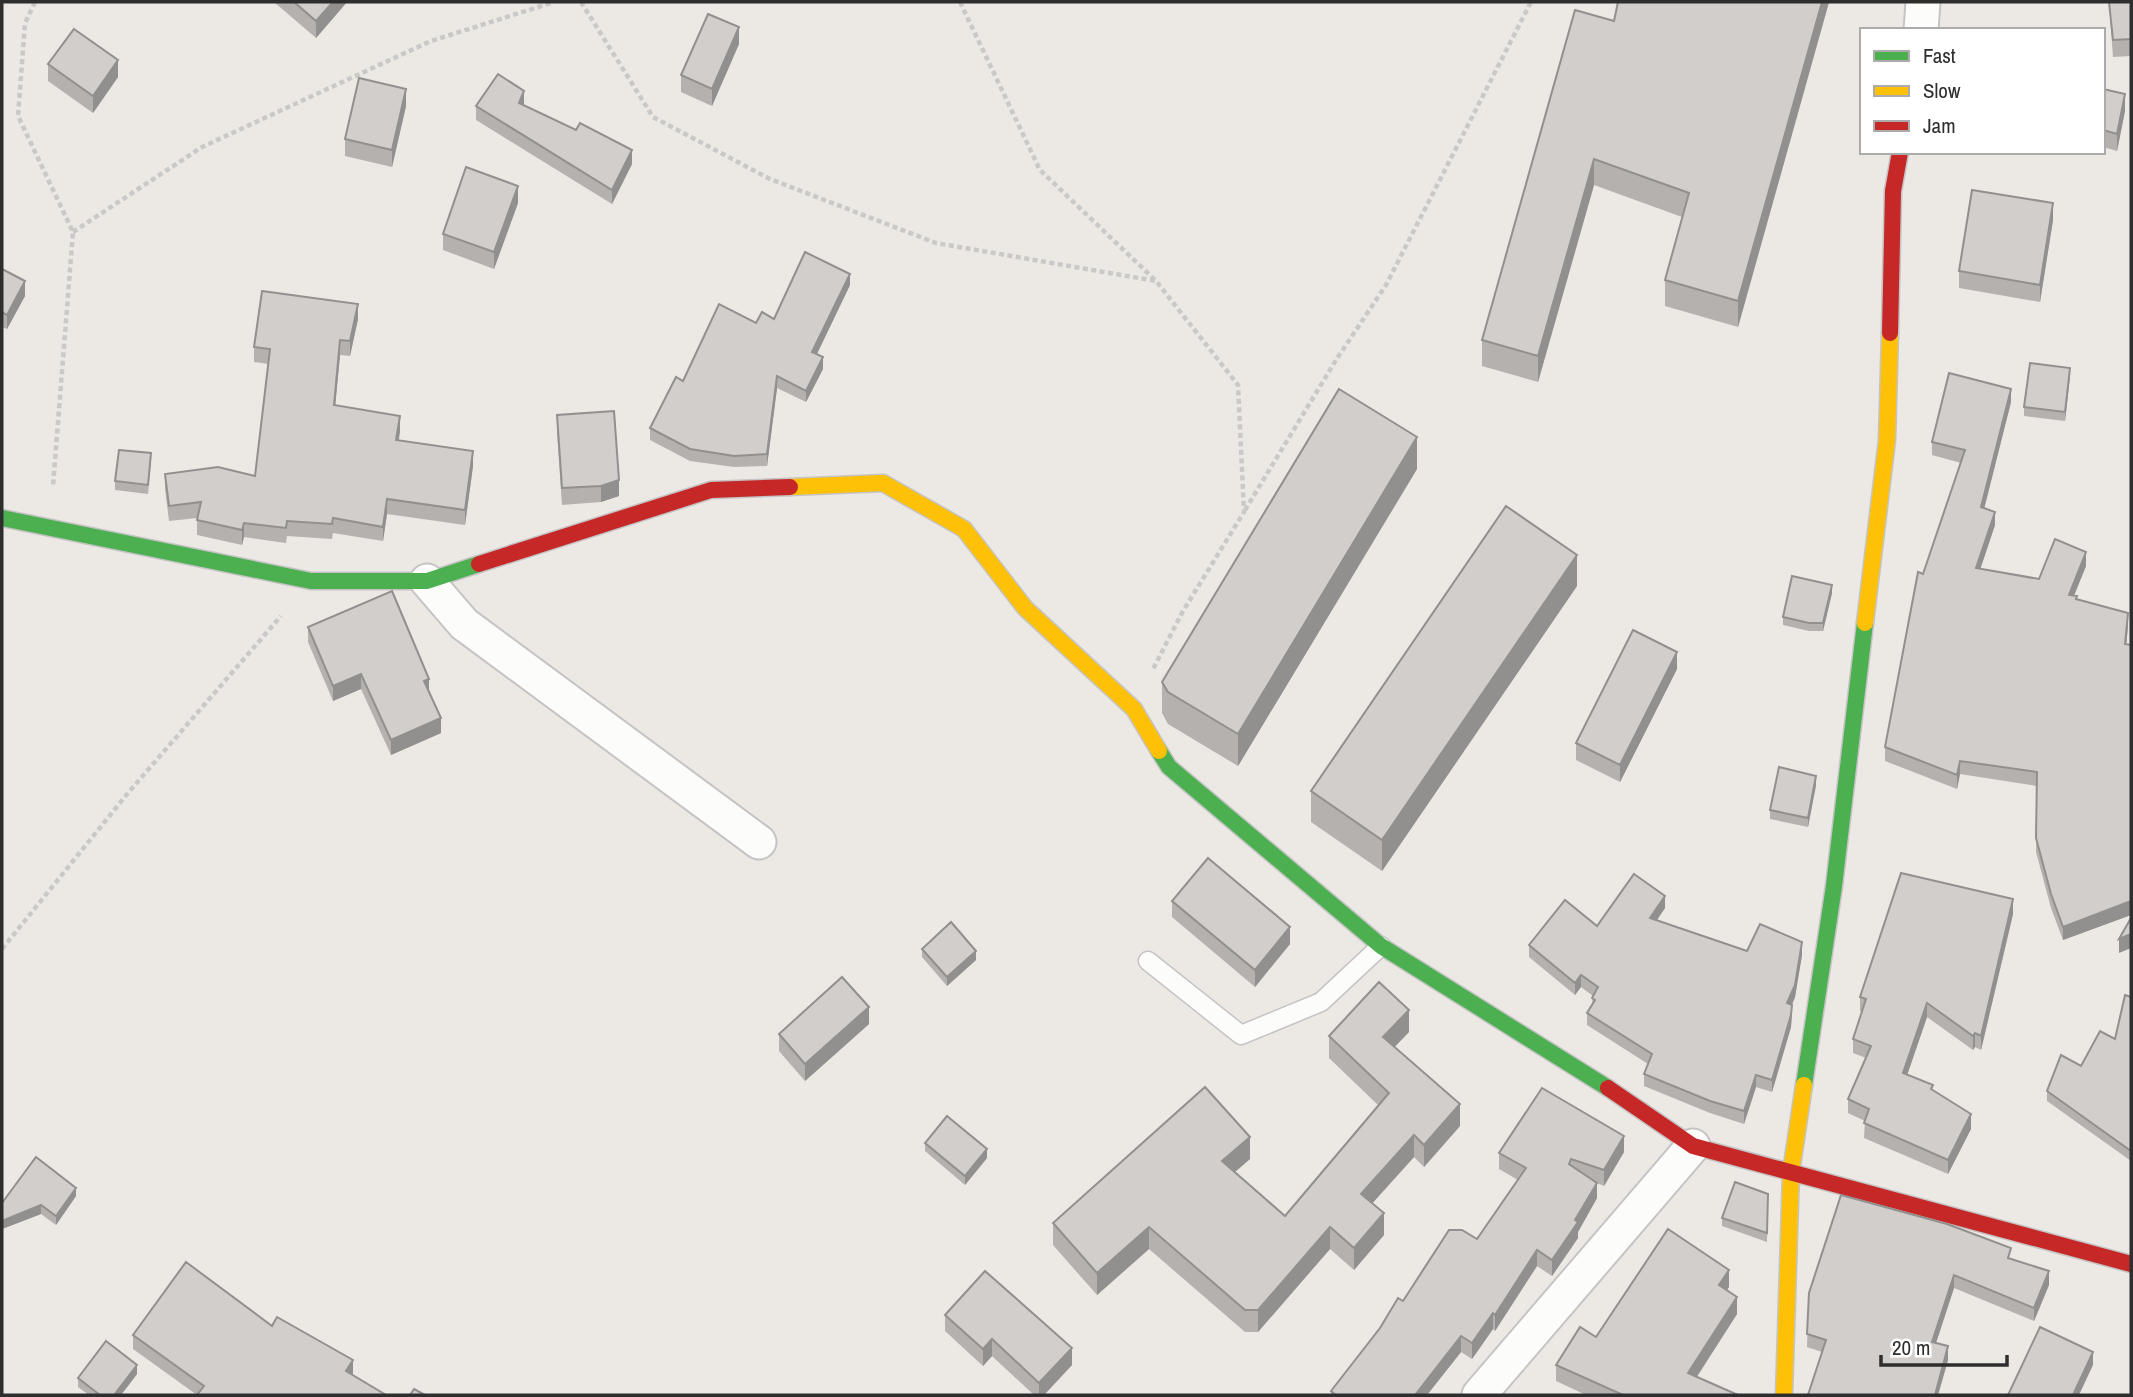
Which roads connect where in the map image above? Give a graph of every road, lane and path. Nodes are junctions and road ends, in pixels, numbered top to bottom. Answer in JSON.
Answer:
{"nodes":[{"id":1,"x":34,"y":2,"type":"edge"},
{"id":2,"x":554,"y":2,"type":"edge"},
{"id":3,"x":582,"y":2,"type":"edge"},
{"id":4,"x":960,"y":2,"type":"edge"},
{"id":5,"x":1531,"y":2,"type":"edge"},
{"id":6,"x":1923,"y":2,"type":"edge"},
{"id":7,"x":1921,"y":28,"type":"edge"},
{"id":8,"x":1900,"y":154,"type":"edge"},
{"id":9,"x":73,"y":232,"type":"junction"},
{"id":10,"x":1156,"y":281,"type":"junction"},
{"id":11,"x":1244,"y":512,"type":"junction"},
{"id":12,"x":2,"y":518,"type":"edge"},
{"id":13,"x":50,"y":529,"type":"junction"},
{"id":14,"x":311,"y":580,"type":"junction"},
{"id":15,"x":427,"y":581,"type":"junction"},
{"id":16,"x":1134,"y":709,"type":"junction"},
{"id":17,"x":759,"y":842,"type":"dead end"},
{"id":18,"x":1381,"y":946,"type":"junction"},
{"id":19,"x":2,"y":949,"type":"edge"},
{"id":20,"x":1148,"y":961,"type":"dead end"},
{"id":21,"x":1693,"y":1146,"type":"junction"},
{"id":22,"x":1791,"y":1172,"type":"junction"},
{"id":23,"x":2131,"y":1264,"type":"edge"},
{"id":24,"x":1479,"y":1395,"type":"edge"},
{"id":25,"x":1784,"y":1395,"type":"edge"}],
"edges":[{"from":1,"to":9,"type":"path"},
{"from":2,"to":9,"type":"path"},
{"from":3,"to":10,"type":"path"},
{"from":4,"to":10,"type":"path"},
{"from":5,"to":11,"type":"path"},
{"from":6,"to":7,"type":"street"},
{"from":8,"to":22,"type":"street"},
{"from":9,"to":13,"type":"path"},
{"from":10,"to":11,"type":"path"},
{"from":11,"to":16,"type":"path"},
{"from":12,"to":13,"type":"street"},
{"from":13,"to":14,"type":"street"},
{"from":14,"to":15,"type":"street"},
{"from":14,"to":19,"type":"path"},
{"from":15,"to":16,"type":"street"},
{"from":15,"to":17,"type":"street"},
{"from":16,"to":18,"type":"street"},
{"from":18,"to":20,"type":"lane"},
{"from":18,"to":21,"type":"street"},
{"from":21,"to":22,"type":"street"},
{"from":21,"to":24,"type":"street"},
{"from":22,"to":23,"type":"street"},
{"from":22,"to":25,"type":"street"}]}
